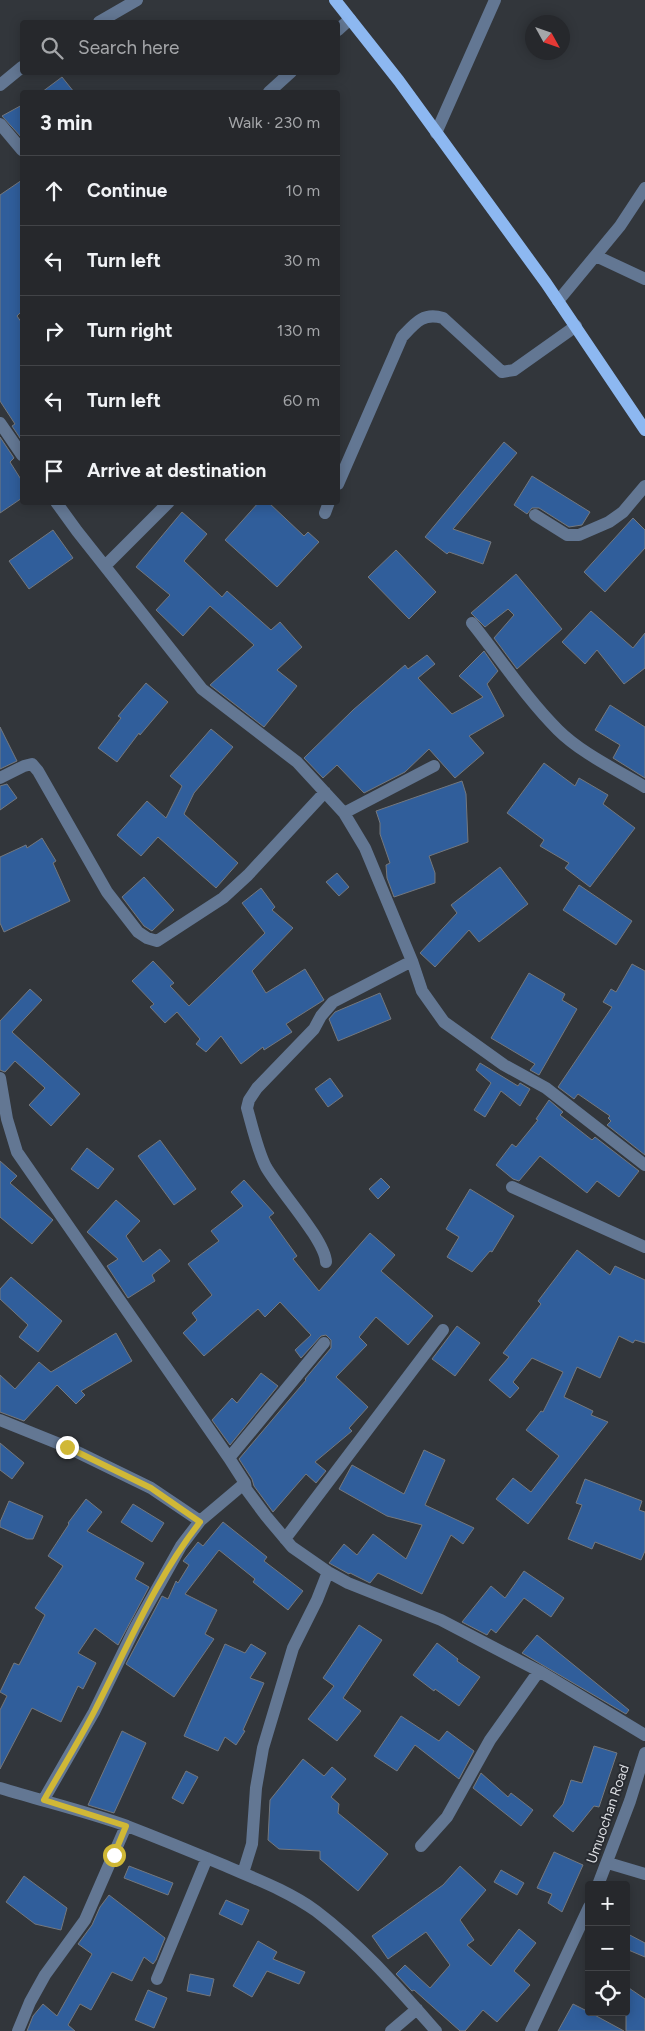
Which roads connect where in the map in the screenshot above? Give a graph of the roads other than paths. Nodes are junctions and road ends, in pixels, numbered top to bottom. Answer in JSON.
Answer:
{"nodes":[{"id":1,"x":137,"y":0,"type":"edge"},
{"id":2,"x":335,"y":0,"type":"edge"},
{"id":3,"x":495,"y":0,"type":"edge"},
{"id":4,"x":350,"y":19,"type":"junction"},
{"id":5,"x":102,"y":20,"type":"edge"},
{"id":6,"x":340,"y":28,"type":"edge"},
{"id":7,"x":20,"y":70,"type":"edge"},
{"id":8,"x":288,"y":75,"type":"edge"},
{"id":9,"x":0,"y":86,"type":"edge"},
{"id":10,"x":271,"y":90,"type":"edge"},
{"id":11,"x":0,"y":124,"type":"edge"},
{"id":12,"x":436,"y":133,"type":"junction"},
{"id":13,"x":20,"y":148,"type":"edge"},
{"id":14,"x":645,"y":188,"type":"edge"},
{"id":15,"x":596,"y":256,"type":"junction"},
{"id":16,"x":645,"y":279,"type":"edge"},
{"id":17,"x":558,"y":301,"type":"junction"},
{"id":18,"x":576,"y":326,"type":"junction"},
{"id":19,"x":0,"y":423,"type":"edge"},
{"id":20,"x":645,"y":430,"type":"edge"},
{"id":21,"x":20,"y":451,"type":"edge"},
{"id":22,"x":340,"y":479,"type":"edge"},
{"id":23,"x":645,"y":486,"type":"edge"},
{"id":24,"x":58,"y":505,"type":"edge"},
{"id":25,"x":166,"y":505,"type":"edge"},
{"id":26,"x":535,"y":515,"type":"dead end"},
{"id":27,"x":105,"y":566,"type":"junction"},
{"id":28,"x":472,"y":623,"type":"dead end"},
{"id":29,"x":434,"y":766,"type":"dead end"},
{"id":30,"x":0,"y":778,"type":"edge"},
{"id":31,"x":645,"y":787,"type":"edge"},
{"id":32,"x":325,"y":792,"type":"junction"},
{"id":33,"x":344,"y":813,"type":"junction"},
{"id":34,"x":412,"y":961,"type":"junction"},
{"id":35,"x":0,"y":1078,"type":"edge"},
{"id":36,"x":645,"y":1165,"type":"edge"},
{"id":37,"x":512,"y":1187,"type":"dead end"},
{"id":38,"x":645,"y":1247,"type":"edge"},
{"id":39,"x":326,"y":1262,"type":"dead end"},
{"id":40,"x":442,"y":1330,"type":"dead end"},
{"id":41,"x":324,"y":1343,"type":"dead end"},
{"id":42,"x":0,"y":1420,"type":"edge"},
{"id":43,"x":229,"y":1458,"type":"junction"},
{"id":44,"x":245,"y":1483,"type":"junction"},
{"id":45,"x":200,"y":1522,"type":"junction"},
{"id":46,"x":286,"y":1539,"type":"junction"},
{"id":47,"x":328,"y":1572,"type":"junction"},
{"id":48,"x":539,"y":1671,"type":"junction"},
{"id":49,"x":645,"y":1735,"type":"edge"},
{"id":50,"x":645,"y":1753,"type":"edge"},
{"id":51,"x":0,"y":1788,"type":"edge"},
{"id":52,"x":44,"y":1800,"type":"junction"},
{"id":53,"x":126,"y":1826,"type":"junction"},
{"id":54,"x":421,"y":1846,"type":"dead end"},
{"id":55,"x":207,"y":1858,"type":"junction"},
{"id":56,"x":608,"y":1863,"type":"junction"},
{"id":57,"x":243,"y":1873,"type":"junction"},
{"id":58,"x":645,"y":1874,"type":"edge"},
{"id":59,"x":600,"y":1881,"type":"edge"},
{"id":60,"x":585,"y":1916,"type":"edge"},
{"id":61,"x":157,"y":1979,"type":"dead end"},
{"id":62,"x":416,"y":2009,"type":"junction"},
{"id":63,"x":18,"y":2031,"type":"edge"},
{"id":64,"x":391,"y":2031,"type":"edge"},
{"id":65,"x":436,"y":2031,"type":"edge"},
{"id":66,"x":531,"y":2031,"type":"edge"}],
"edges":[{"from":1,"to":5,"type":"street"},
{"from":2,"to":4,"type":"main road"},
{"from":3,"to":12,"type":"street"},
{"from":4,"to":6,"type":"street"},
{"from":4,"to":12,"type":"main road"},
{"from":7,"to":9,"type":"street"},
{"from":8,"to":10,"type":"street"},
{"from":11,"to":13,"type":"street"},
{"from":12,"to":17,"type":"main road"},
{"from":14,"to":15,"type":"street"},
{"from":15,"to":16,"type":"street"},
{"from":15,"to":17,"type":"street"},
{"from":17,"to":18,"type":"main road"},
{"from":18,"to":20,"type":"main road"},
{"from":18,"to":22,"type":"street"},
{"from":19,"to":21,"type":"street"},
{"from":23,"to":26,"type":"street"},
{"from":24,"to":27,"type":"street"},
{"from":25,"to":27,"type":"street"},
{"from":27,"to":32,"type":"street"},
{"from":28,"to":31,"type":"street"},
{"from":29,"to":33,"type":"street"},
{"from":30,"to":32,"type":"street"},
{"from":32,"to":33,"type":"street"},
{"from":33,"to":34,"type":"street"},
{"from":34,"to":36,"type":"street"},
{"from":34,"to":39,"type":"street"},
{"from":35,"to":43,"type":"street"},
{"from":37,"to":38,"type":"street"},
{"from":40,"to":46,"type":"street"},
{"from":41,"to":43,"type":"street"},
{"from":42,"to":45,"type":"street"},
{"from":43,"to":44,"type":"street"},
{"from":44,"to":45,"type":"street"},
{"from":44,"to":46,"type":"street"},
{"from":45,"to":52,"type":"street"},
{"from":46,"to":47,"type":"street"},
{"from":47,"to":48,"type":"street"},
{"from":47,"to":57,"type":"street"},
{"from":48,"to":49,"type":"street"},
{"from":48,"to":54,"type":"street"},
{"from":50,"to":56,"type":"street","name":"Umuochan Road"},
{"from":51,"to":52,"type":"street"},
{"from":52,"to":53,"type":"street"},
{"from":53,"to":55,"type":"street"},
{"from":53,"to":63,"type":"street"},
{"from":55,"to":57,"type":"street"},
{"from":55,"to":61,"type":"street"},
{"from":56,"to":58,"type":"street"},
{"from":56,"to":59,"type":"street","name":"Umuochan Road"},
{"from":57,"to":62,"type":"street"},
{"from":60,"to":66,"type":"street"},
{"from":62,"to":64,"type":"street"},
{"from":62,"to":65,"type":"street"}]}
